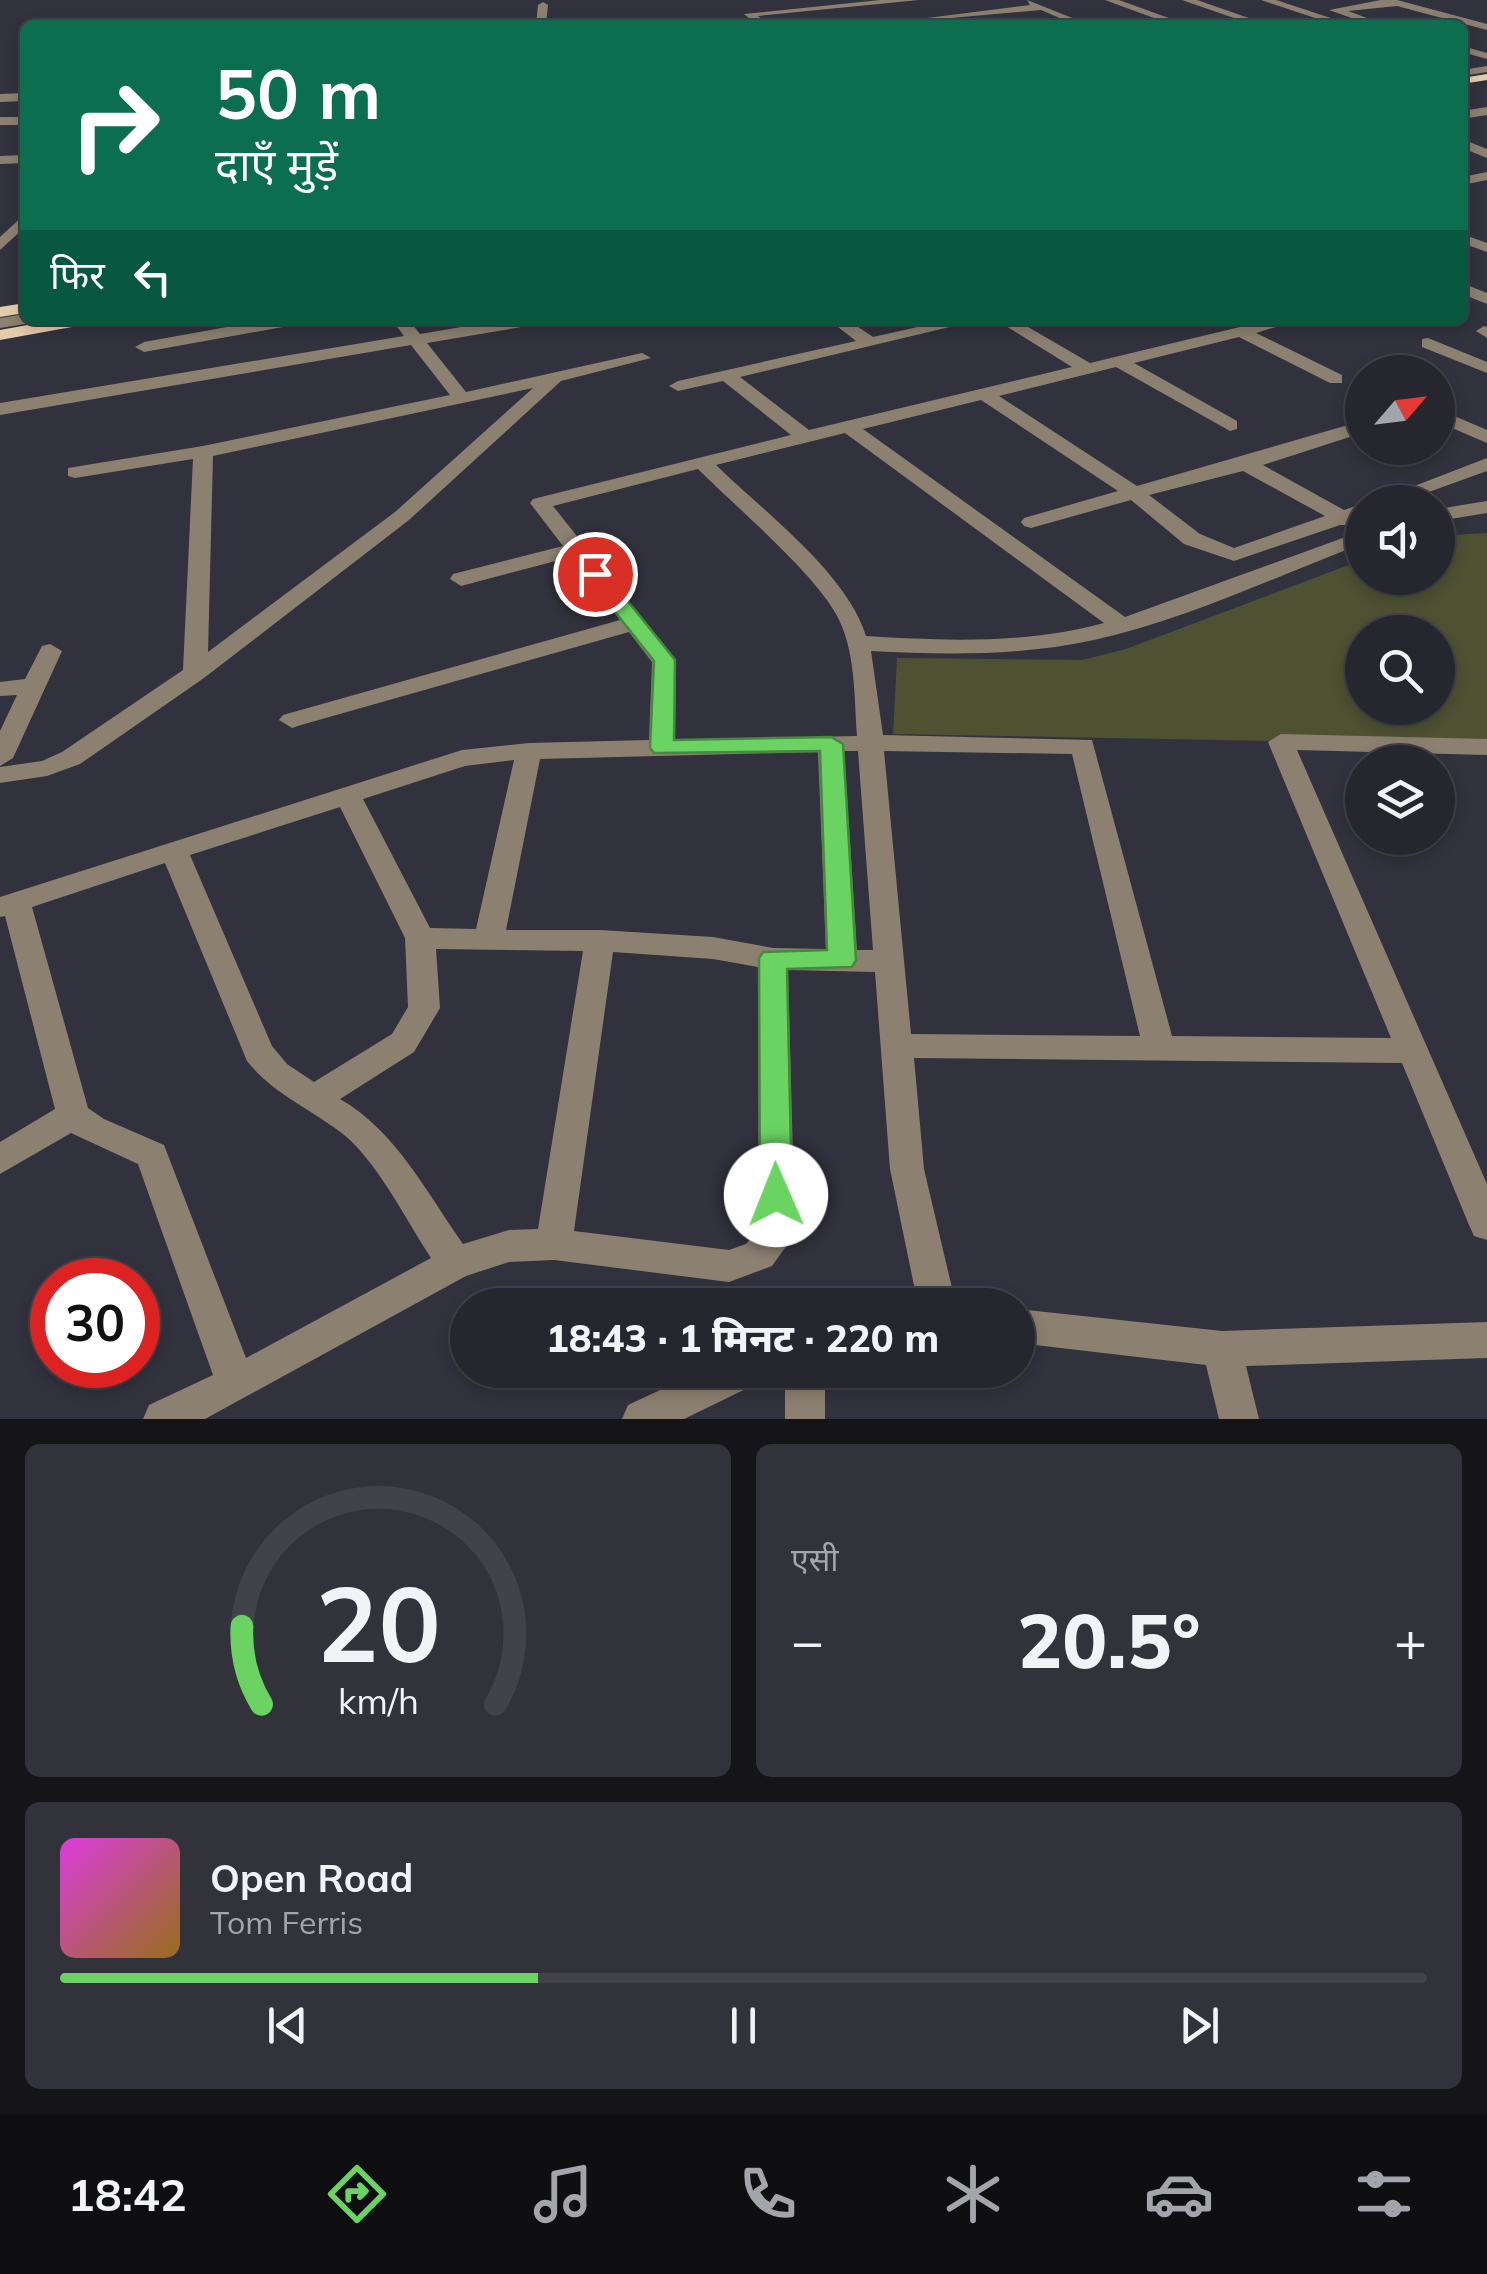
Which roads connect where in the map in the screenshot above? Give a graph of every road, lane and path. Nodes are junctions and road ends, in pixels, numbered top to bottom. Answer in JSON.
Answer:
{"nodes":[{"id":1,"x":747,"y":0,"type":"edge"},
{"id":2,"x":914,"y":0,"type":"edge"},
{"id":3,"x":1024,"y":0,"type":"edge"},
{"id":4,"x":1110,"y":0,"type":"edge"},
{"id":5,"x":1187,"y":0,"type":"edge"},
{"id":6,"x":1266,"y":0,"type":"edge"},
{"id":7,"x":1487,"y":0,"type":"edge"},
{"id":8,"x":891,"y":1,"type":"edge"},
{"id":9,"x":1392,"y":2,"type":"edge"},
{"id":10,"x":848,"y":4,"type":"junction"},
{"id":11,"x":1200,"y":4,"type":"junction"},
{"id":12,"x":1463,"y":4,"type":"dead end"},
{"id":13,"x":542,"y":5,"type":"dead end"},
{"id":14,"x":1081,"y":6,"type":"dead end"},
{"id":15,"x":1046,"y":8,"type":"junction"},
{"id":16,"x":1334,"y":10,"type":"junction"},
{"id":17,"x":766,"y":11,"type":"junction"},
{"id":18,"x":1141,"y":11,"type":"junction"},
{"id":19,"x":1308,"y":13,"type":"junction"},
{"id":20,"x":541,"y":20,"type":"edge"},
{"id":21,"x":757,"y":20,"type":"edge"},
{"id":22,"x":882,"y":20,"type":"edge"},
{"id":23,"x":930,"y":20,"type":"edge"},
{"id":24,"x":1074,"y":20,"type":"edge"},
{"id":25,"x":1168,"y":20,"type":"edge"},
{"id":26,"x":1249,"y":20,"type":"edge"},
{"id":27,"x":1331,"y":20,"type":"edge"},
{"id":28,"x":1365,"y":20,"type":"edge"},
{"id":29,"x":1460,"y":20,"type":"edge"},
{"id":30,"x":1474,"y":145,"type":"edge"},
{"id":31,"x":1487,"y":156,"type":"edge"},
{"id":32,"x":20,"y":223,"type":"edge"},
{"id":33,"x":0,"y":246,"type":"edge"},
{"id":34,"x":57,"y":325,"type":"edge"},
{"id":35,"x":266,"y":325,"type":"edge"},
{"id":36,"x":404,"y":325,"type":"edge"},
{"id":37,"x":504,"y":325,"type":"edge"},
{"id":38,"x":844,"y":325,"type":"edge"},
{"id":39,"x":948,"y":325,"type":"edge"},
{"id":40,"x":1012,"y":325,"type":"edge"},
{"id":41,"x":1270,"y":325,"type":"edge"},
{"id":42,"x":1241,"y":332,"type":"junction"},
{"id":43,"x":0,"y":336,"type":"edge"},
{"id":44,"x":417,"y":340,"type":"junction"},
{"id":45,"x":1428,"y":342,"type":"dead end"},
{"id":46,"x":870,"y":343,"type":"junction"},
{"id":47,"x":144,"y":347,"type":"dead end"},
{"id":48,"x":642,"y":358,"type":"dead end"},
{"id":49,"x":1118,"y":361,"type":"junction"},
{"id":50,"x":1487,"y":368,"type":"edge"},
{"id":51,"x":1087,"y":369,"type":"junction"},
{"id":52,"x":726,"y":376,"type":"junction"},
{"id":53,"x":555,"y":377,"type":"junction"},
{"id":54,"x":1336,"y":380,"type":"dead end"},
{"id":55,"x":678,"y":386,"type":"dead end"},
{"id":56,"x":984,"y":394,"type":"junction"},
{"id":57,"x":462,"y":398,"type":"junction"},
{"id":58,"x":0,"y":409,"type":"edge"},
{"id":59,"x":1455,"y":423,"type":"edge"},
{"id":60,"x":1230,"y":425,"type":"dead end"},
{"id":61,"x":849,"y":426,"type":"junction"},
{"id":62,"x":1345,"y":433,"type":"edge"},
{"id":63,"x":806,"y":437,"type":"junction"},
{"id":64,"x":1487,"y":437,"type":"edge"},
{"id":65,"x":203,"y":452,"type":"junction"},
{"id":66,"x":702,"y":462,"type":"junction"},
{"id":67,"x":1246,"y":464,"type":"junction"},
{"id":68,"x":1487,"y":464,"type":"edge"},
{"id":69,"x":75,"y":472,"type":"dead end"},
{"id":70,"x":1430,"y":485,"type":"edge"},
{"id":71,"x":1134,"y":493,"type":"junction"},
{"id":72,"x":1487,"y":507,"type":"edge"},
{"id":73,"x":1455,"y":512,"type":"edge"},
{"id":74,"x":1345,"y":513,"type":"edge"},
{"id":75,"x":1345,"y":521,"type":"edge"},
{"id":76,"x":1031,"y":522,"type":"dead end"},
{"id":77,"x":1345,"y":543,"type":"edge"},
{"id":78,"x":576,"y":549,"type":"junction"},
{"id":79,"x":460,"y":580,"type":"dead end"},
{"id":80,"x":634,"y":622,"type":"junction"},
{"id":81,"x":1122,"y":626,"type":"junction"},
{"id":82,"x":856,"y":643,"type":"junction"},
{"id":83,"x":50,"y":651,"type":"dead end"},
{"id":84,"x":195,"y":673,"type":"junction"},
{"id":85,"x":34,"y":686,"type":"junction"},
{"id":86,"x":0,"y":689,"type":"edge"},
{"id":87,"x":292,"y":720,"type":"dead end"},
{"id":88,"x":872,"y":743,"type":"junction"},
{"id":89,"x":831,"y":744,"type":"junction"},
{"id":90,"x":1487,"y":747,"type":"edge"},
{"id":91,"x":662,"y":748,"type":"junction"},
{"id":92,"x":530,"y":750,"type":"junction"},
{"id":93,"x":0,"y":758,"type":"edge"},
{"id":94,"x":0,"y":775,"type":"edge"},
{"id":95,"x":347,"y":794,"type":"junction"},
{"id":96,"x":174,"y":850,"type":"junction"},
{"id":97,"x":8,"y":904,"type":"edge"},
{"id":98,"x":420,"y":938,"type":"junction"},
{"id":99,"x":489,"y":940,"type":"junction"},
{"id":100,"x":600,"y":941,"type":"junction"},
{"id":101,"x":773,"y":958,"type":"junction"},
{"id":102,"x":842,"y":960,"type":"junction"},
{"id":103,"x":890,"y":961,"type":"junction"},
{"id":104,"x":896,"y":1046,"type":"junction"},
{"id":105,"x":1159,"y":1049,"type":"junction"},
{"id":106,"x":1413,"y":1051,"type":"junction"},
{"id":107,"x":313,"y":1099,"type":"junction"},
{"id":108,"x":73,"y":1115,"type":"junction"},
{"id":109,"x":0,"y":1160,"type":"edge"},
{"id":110,"x":1487,"y":1225,"type":"edge"},
{"id":111,"x":554,"y":1244,"type":"junction"},
{"id":112,"x":456,"y":1263,"type":"junction"},
{"id":113,"x":933,"y":1288,"type":"edge"},
{"id":114,"x":1035,"y":1328,"type":"edge"},
{"id":115,"x":1487,"y":1340,"type":"edge"},
{"id":116,"x":1222,"y":1348,"type":"junction"},
{"id":117,"x":236,"y":1384,"type":"junction"},
{"id":118,"x":707,"y":1388,"type":"edge"},
{"id":119,"x":805,"y":1388,"type":"edge"},
{"id":120,"x":163,"y":1419,"type":"edge"},
{"id":121,"x":642,"y":1419,"type":"edge"},
{"id":122,"x":805,"y":1419,"type":"edge"},
{"id":123,"x":1239,"y":1419,"type":"edge"}],
"edges":[{"from":1,"to":17,"type":"street"},
{"from":2,"to":8,"type":"street"},
{"from":3,"to":15,"type":"street"},
{"from":4,"to":18,"type":"street"},
{"from":5,"to":11,"type":"street"},
{"from":6,"to":19,"type":"street"},
{"from":7,"to":12,"type":"street"},
{"from":8,"to":10,"type":"street"},
{"from":9,"to":16,"type":"street"},
{"from":9,"to":29,"type":"street"},
{"from":10,"to":17,"type":"street"},
{"from":10,"to":22,"type":"street"},
{"from":11,"to":18,"type":"street"},
{"from":11,"to":26,"type":"street"},
{"from":13,"to":20,"type":"street"},
{"from":14,"to":15,"type":"street"},
{"from":15,"to":23,"type":"street"},
{"from":15,"to":24,"type":"street"},
{"from":16,"to":19,"type":"street"},
{"from":16,"to":28,"type":"street"},
{"from":17,"to":21,"type":"street"},
{"from":18,"to":25,"type":"street"},
{"from":19,"to":27,"type":"street"},
{"from":30,"to":31,"type":"street"},
{"from":32,"to":33,"type":"street"},
{"from":34,"to":43,"type":"main road"},
{"from":35,"to":47,"type":"street"},
{"from":36,"to":44,"type":"street"},
{"from":37,"to":44,"type":"street"},
{"from":38,"to":46,"type":"street"},
{"from":39,"to":46,"type":"street"},
{"from":40,"to":51,"type":"street"},
{"from":41,"to":42,"type":"street"},
{"from":42,"to":49,"type":"street"},
{"from":42,"to":54,"type":"street"},
{"from":44,"to":57,"type":"street"},
{"from":44,"to":58,"type":"street"},
{"from":45,"to":50,"type":"street"},
{"from":46,"to":52,"type":"street"},
{"from":48,"to":53,"type":"street"},
{"from":49,"to":51,"type":"street"},
{"from":49,"to":60,"type":"street"},
{"from":51,"to":56,"type":"street"},
{"from":52,"to":55,"type":"street"},
{"from":52,"to":63,"type":"street"},
{"from":53,"to":57,"type":"street"},
{"from":53,"to":84,"type":"street"},
{"from":56,"to":61,"type":"street"},
{"from":56,"to":71,"type":"street"},
{"from":57,"to":65,"type":"street"},
{"from":59,"to":64,"type":"street"},
{"from":61,"to":63,"type":"street"},
{"from":61,"to":81,"type":"street"},
{"from":62,"to":67,"type":"street"},
{"from":63,"to":66,"type":"street"},
{"from":65,"to":69,"type":"street"},
{"from":65,"to":84,"type":"street"},
{"from":66,"to":78,"type":"street"},
{"from":66,"to":82,"type":"street"},
{"from":67,"to":71,"type":"street"},
{"from":67,"to":74,"type":"street"},
{"from":68,"to":70,"type":"street"},
{"from":71,"to":75,"type":"street"},
{"from":71,"to":76,"type":"street"},
{"from":72,"to":73,"type":"street"},
{"from":77,"to":81,"type":"street"},
{"from":78,"to":79,"type":"street"},
{"from":78,"to":80,"type":"street"},
{"from":80,"to":87,"type":"street"},
{"from":80,"to":91,"type":"street"},
{"from":81,"to":82,"type":"street"},
{"from":82,"to":88,"type":"street"},
{"from":83,"to":85,"type":"street"},
{"from":84,"to":94,"type":"street"},
{"from":85,"to":86,"type":"street"},
{"from":85,"to":93,"type":"street"},
{"from":88,"to":89,"type":"street"},
{"from":88,"to":103,"type":"street"},
{"from":88,"to":105,"type":"street"},
{"from":89,"to":91,"type":"street"},
{"from":89,"to":102,"type":"street"},
{"from":90,"to":106,"type":"street"},
{"from":91,"to":92,"type":"street"},
{"from":92,"to":95,"type":"street"},
{"from":92,"to":99,"type":"street"},
{"from":95,"to":96,"type":"street"},
{"from":95,"to":98,"type":"street"},
{"from":96,"to":97,"type":"street"},
{"from":96,"to":107,"type":"street"},
{"from":97,"to":108,"type":"street"},
{"from":98,"to":99,"type":"street"},
{"from":98,"to":107,"type":"street"},
{"from":99,"to":100,"type":"street"},
{"from":100,"to":101,"type":"street"},
{"from":100,"to":111,"type":"street"},
{"from":101,"to":102,"type":"street"},
{"from":101,"to":111,"type":"street"},
{"from":102,"to":103,"type":"street"},
{"from":103,"to":104,"type":"street"},
{"from":104,"to":105,"type":"street"},
{"from":104,"to":113,"type":"street"},
{"from":105,"to":106,"type":"street"},
{"from":106,"to":110,"type":"street"},
{"from":107,"to":112,"type":"street"},
{"from":108,"to":109,"type":"street"},
{"from":108,"to":117,"type":"street"},
{"from":111,"to":112,"type":"street"},
{"from":112,"to":117,"type":"street"},
{"from":114,"to":116,"type":"street"},
{"from":115,"to":116,"type":"street"},
{"from":116,"to":123,"type":"street"},
{"from":117,"to":120,"type":"street"},
{"from":118,"to":121,"type":"street"},
{"from":119,"to":122,"type":"street"}]}
